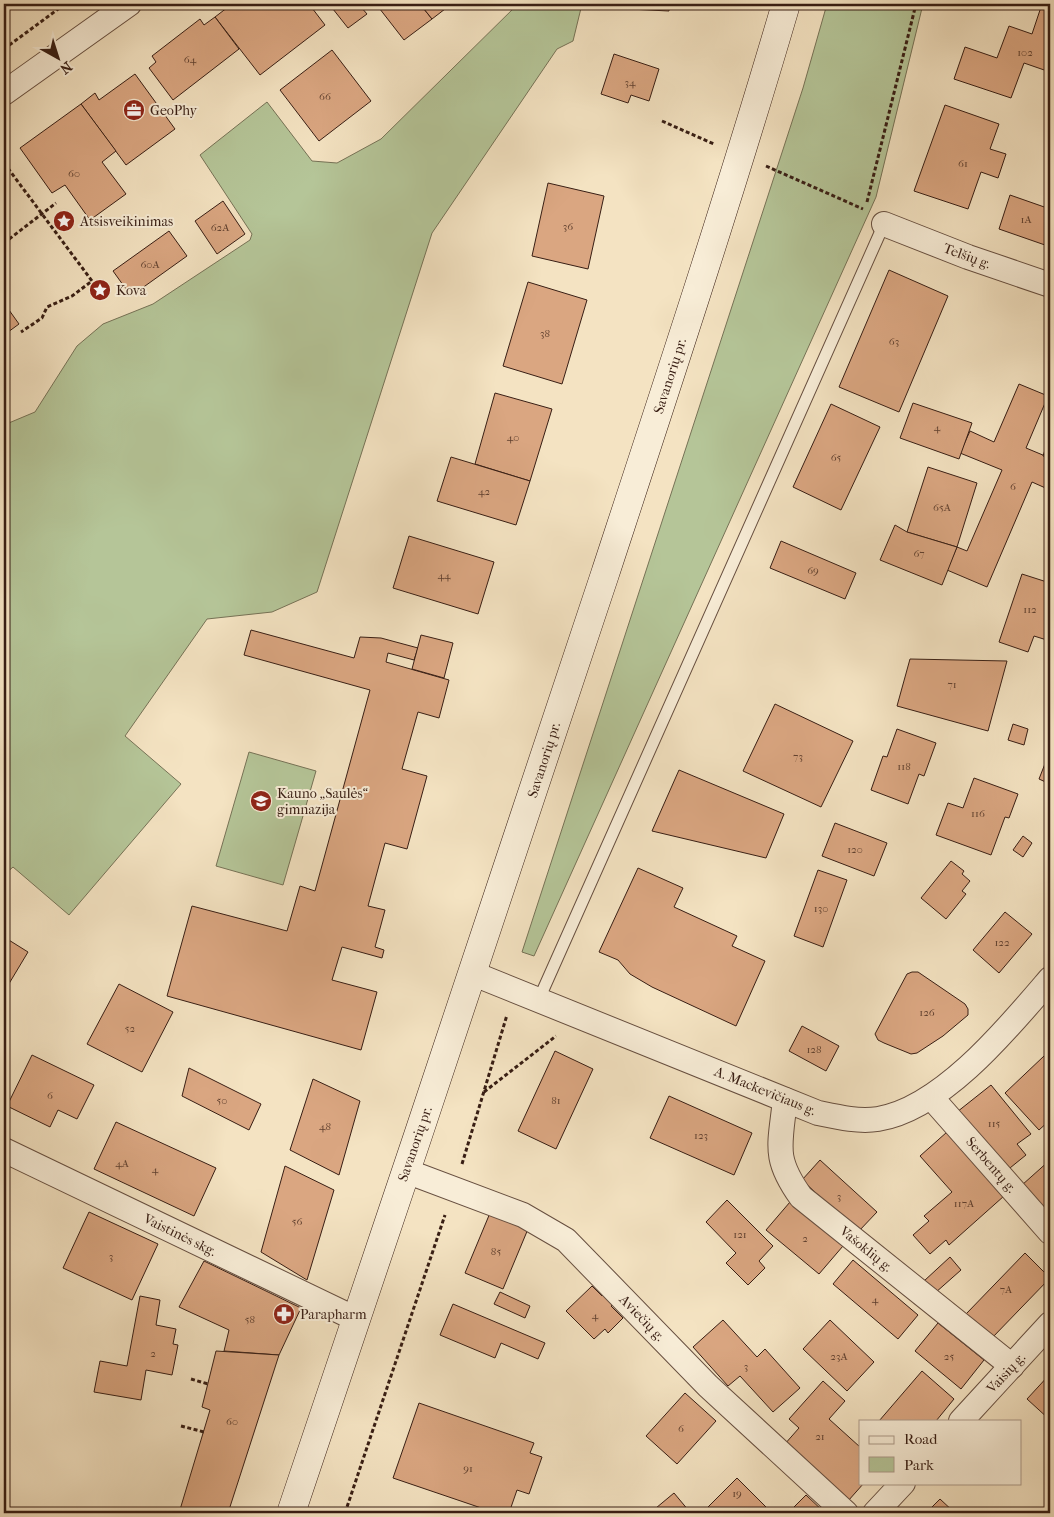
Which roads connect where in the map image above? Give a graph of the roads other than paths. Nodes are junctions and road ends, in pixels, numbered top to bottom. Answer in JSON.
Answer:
{"nodes":[{"id":1,"x":129,"y":4,"type":"edge"},
{"id":2,"x":786,"y":4,"type":"edge"},
{"id":3,"x":4,"y":93,"type":"edge"},
{"id":4,"x":884,"y":224,"type":"joint"},
{"id":5,"x":1050,"y":285,"type":"edge"},
{"id":6,"x":474,"y":974,"type":"junction"},
{"id":7,"x":1050,"y":979,"type":"edge"},
{"id":8,"x":539,"y":999,"type":"junction"},
{"id":9,"x":931,"y":1097,"type":"junction"},
{"id":10,"x":785,"y":1100,"type":"junction"},
{"id":11,"x":4,"y":1150,"type":"edge"},
{"id":12,"x":406,"y":1171,"type":"junction"},
{"id":13,"x":1050,"y":1232,"type":"edge"},
{"id":14,"x":356,"y":1319,"type":"junction"},
{"id":15,"x":1050,"y":1324,"type":"edge"},
{"id":16,"x":1012,"y":1366,"type":"junction"},
{"id":17,"x":962,"y":1420,"type":"edge"},
{"id":18,"x":902,"y":1484,"type":"edge"},
{"id":19,"x":291,"y":1513,"type":"edge"},
{"id":20,"x":846,"y":1513,"type":"edge"},
{"id":21,"x":875,"y":1513,"type":"edge"}],
"edges":[{"from":1,"to":3,"type":"street"},
{"from":2,"to":6,"type":"main road","name":"Savanorių pr."},
{"from":4,"to":5,"type":"street","name":"Telšių g."},
{"from":4,"to":8,"type":"lane"},
{"from":6,"to":8,"type":"street","name":"A. Mackevičiaus g."},
{"from":6,"to":12,"type":"main road","name":"Savanorių pr."},
{"from":7,"to":9,"type":"street","name":"A. Mackevičiaus g."},
{"from":8,"to":10,"type":"street","name":"A. Mackevičiaus g."},
{"from":9,"to":10,"type":"street","name":"A. Mackevičiaus g."},
{"from":9,"to":13,"type":"street","name":"Serbentų g."},
{"from":10,"to":16,"type":"street","name":"Vašoklių g."},
{"from":11,"to":14,"type":"street","name":"Vaistinės skg."},
{"from":12,"to":14,"type":"main road","name":"Savanorių pr."},
{"from":12,"to":20,"type":"street","name":"Aviečių g."},
{"from":14,"to":19,"type":"main road","name":"Savanorių pr."},
{"from":15,"to":16,"type":"street","name":"Vaisių g."},
{"from":16,"to":17,"type":"street","name":"Vaisių g."},
{"from":18,"to":21,"type":"street"}]}
